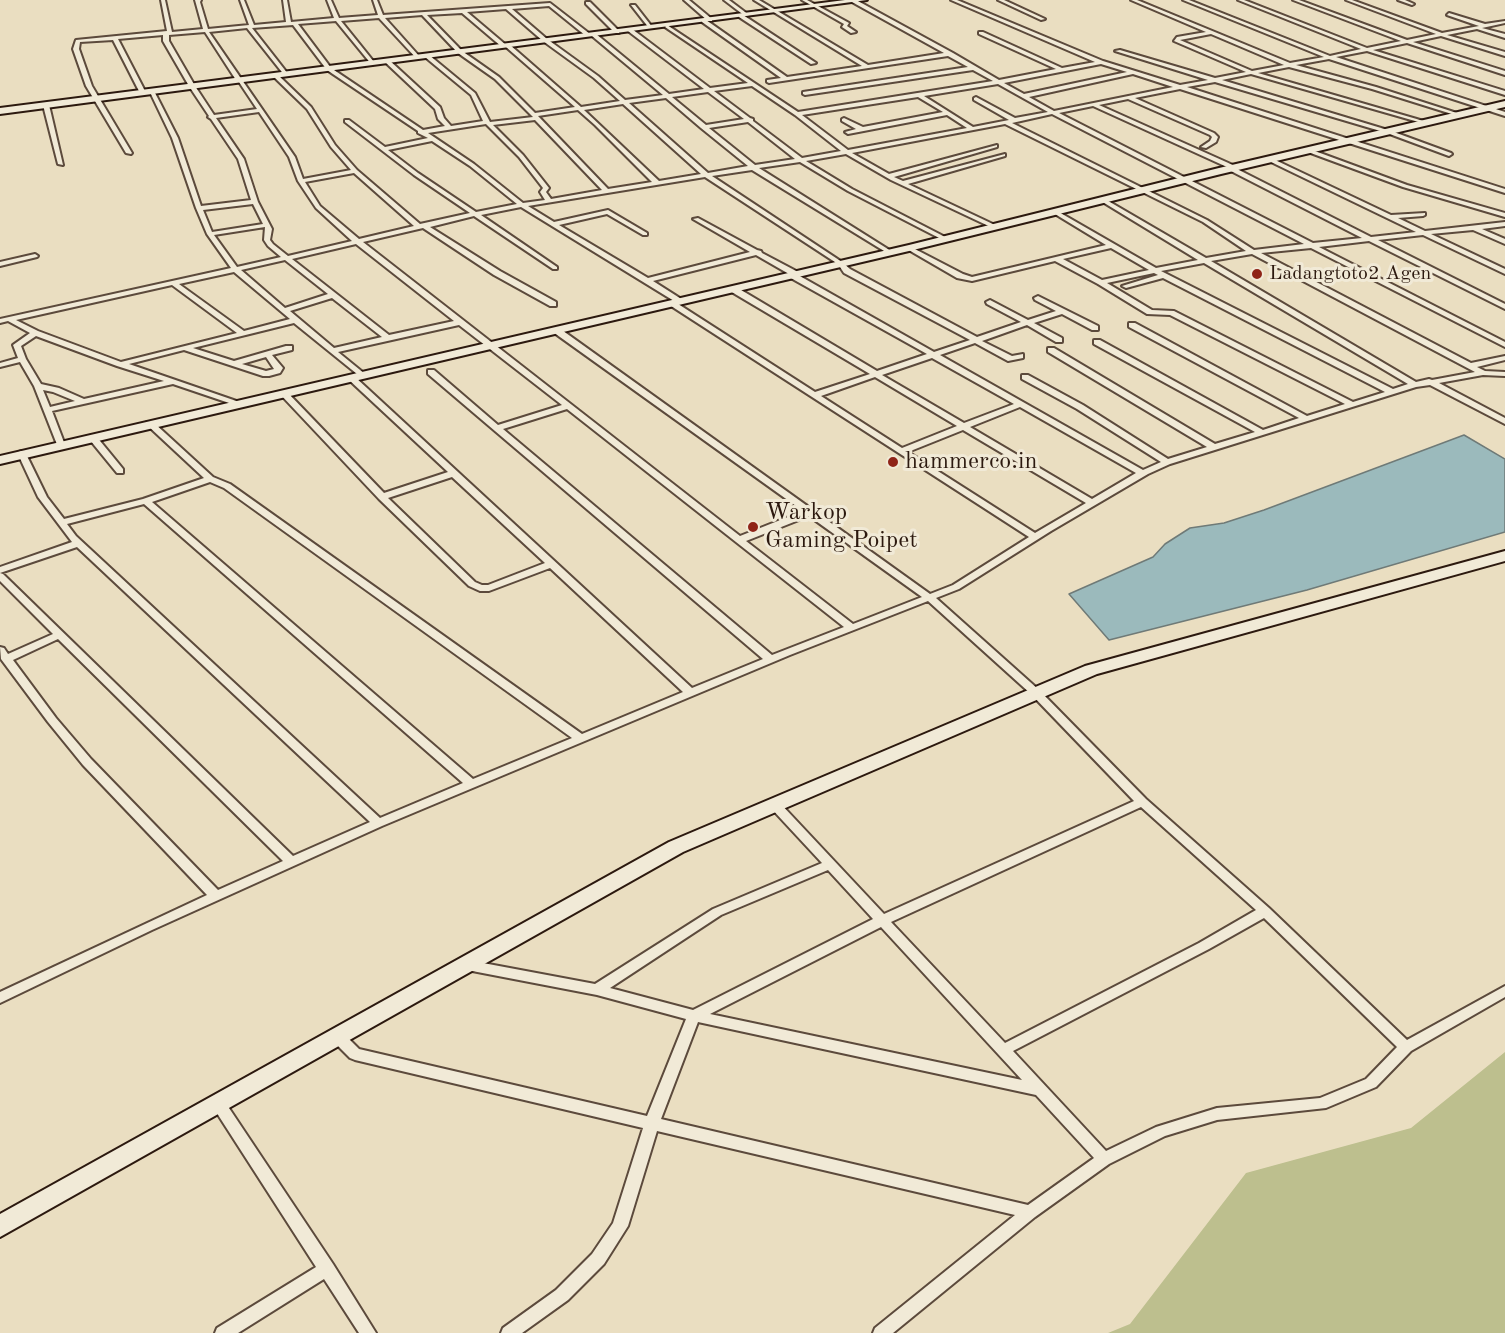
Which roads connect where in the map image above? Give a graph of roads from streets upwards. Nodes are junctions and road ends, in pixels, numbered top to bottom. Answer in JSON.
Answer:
{"nodes":[{"id":1,"x":163,"y":0,"type":"edge"},
{"id":2,"x":199,"y":0,"type":"edge"},
{"id":3,"x":242,"y":0,"type":"edge"},
{"id":4,"x":285,"y":0,"type":"edge"},
{"id":5,"x":330,"y":0,"type":"edge"},
{"id":6,"x":375,"y":0,"type":"edge"},
{"id":7,"x":511,"y":0,"type":"edge"},
{"id":8,"x":686,"y":0,"type":"edge"},
{"id":9,"x":726,"y":0,"type":"edge"},
{"id":10,"x":756,"y":0,"type":"edge"},
{"id":11,"x":804,"y":0,"type":"edge"},
{"id":12,"x":856,"y":0,"type":"edge"},
{"id":13,"x":953,"y":0,"type":"edge"},
{"id":14,"x":1000,"y":0,"type":"edge"},
{"id":15,"x":1133,"y":0,"type":"edge"},
{"id":16,"x":1185,"y":0,"type":"edge"},
{"id":17,"x":1240,"y":0,"type":"edge"},
{"id":18,"x":1295,"y":0,"type":"edge"},
{"id":19,"x":1348,"y":0,"type":"edge"},
{"id":20,"x":1400,"y":0,"type":"edge"},
{"id":21,"x":552,"y":2,"type":"edge"},
{"id":22,"x":588,"y":3,"type":"dead end"},
{"id":23,"x":468,"y":4,"type":"dead end"},
{"id":24,"x":1412,"y":4,"type":"dead end"},
{"id":25,"x":516,"y":6,"type":"junction"},
{"id":26,"x":633,"y":6,"type":"dead end"},
{"id":27,"x":817,"y":6,"type":"junction"},
{"id":28,"x":507,"y":7,"type":"junction"},
{"id":29,"x":472,"y":10,"type":"junction"},
{"id":30,"x":463,"y":11,"type":"junction"},
{"id":31,"x":777,"y":11,"type":"junction"},
{"id":32,"x":423,"y":14,"type":"junction"},
{"id":33,"x":1449,"y":14,"type":"dead end"},
{"id":34,"x":744,"y":15,"type":"junction"},
{"id":35,"x":380,"y":16,"type":"junction"},
{"id":36,"x":337,"y":19,"type":"junction"},
{"id":37,"x":1043,"y":19,"type":"dead end"},
{"id":38,"x":707,"y":20,"type":"junction"},
{"id":39,"x":1505,"y":22,"type":"edge"},
{"id":40,"x":292,"y":23,"type":"junction"},
{"id":41,"x":250,"y":26,"type":"junction"},
{"id":42,"x":667,"y":26,"type":"junction"},
{"id":43,"x":1487,"y":26,"type":"junction"},
{"id":44,"x":651,"y":27,"type":"junction"},
{"id":45,"x":1477,"y":28,"type":"junction"},
{"id":46,"x":206,"y":29,"type":"junction"},
{"id":47,"x":630,"y":30,"type":"junction"},
{"id":48,"x":168,"y":32,"type":"junction"},
{"id":49,"x":617,"y":32,"type":"junction"},
{"id":50,"x":853,"y":32,"type":"dead end"},
{"id":51,"x":981,"y":33,"type":"dead end"},
{"id":52,"x":1211,"y":33,"type":"junction"},
{"id":53,"x":591,"y":35,"type":"junction"},
{"id":54,"x":1442,"y":35,"type":"junction"},
{"id":55,"x":1505,"y":36,"type":"edge"},
{"id":56,"x":114,"y":37,"type":"junction"},
{"id":57,"x":545,"y":40,"type":"junction"},
{"id":58,"x":1408,"y":42,"type":"junction"},
{"id":59,"x":506,"y":46,"type":"junction"},
{"id":60,"x":1368,"y":50,"type":"junction"},
{"id":61,"x":1118,"y":51,"type":"dead end"},
{"id":62,"x":460,"y":52,"type":"junction"},
{"id":63,"x":951,"y":54,"type":"junction"},
{"id":64,"x":1505,"y":54,"type":"edge"},
{"id":65,"x":427,"y":56,"type":"junction"},
{"id":66,"x":417,"y":57,"type":"junction"},
{"id":67,"x":1329,"y":57,"type":"junction"},
{"id":68,"x":387,"y":61,"type":"junction"},
{"id":69,"x":1101,"y":62,"type":"junction"},
{"id":70,"x":372,"y":63,"type":"junction"},
{"id":71,"x":813,"y":63,"type":"dead end"},
{"id":72,"x":867,"y":66,"type":"junction"},
{"id":73,"x":1289,"y":66,"type":"junction"},
{"id":74,"x":975,"y":68,"type":"junction"},
{"id":75,"x":329,"y":69,"type":"junction"},
{"id":76,"x":1062,"y":70,"type":"junction"},
{"id":77,"x":1131,"y":73,"type":"junction"},
{"id":78,"x":1252,"y":73,"type":"junction"},
{"id":79,"x":1505,"y":73,"type":"edge"},
{"id":80,"x":280,"y":75,"type":"junction"},
{"id":81,"x":785,"y":78,"type":"junction"},
{"id":82,"x":240,"y":80,"type":"junction"},
{"id":83,"x":769,"y":81,"type":"dead end"},
{"id":84,"x":1214,"y":81,"type":"junction"},
{"id":85,"x":999,"y":82,"type":"junction"},
{"id":86,"x":752,"y":84,"type":"junction"},
{"id":87,"x":192,"y":86,"type":"junction"},
{"id":88,"x":1177,"y":88,"type":"junction"},
{"id":89,"x":712,"y":90,"type":"junction"},
{"id":90,"x":147,"y":92,"type":"junction"},
{"id":91,"x":804,"y":93,"type":"dead end"},
{"id":92,"x":1505,"y":93,"type":"edge"},
{"id":93,"x":919,"y":95,"type":"junction"},
{"id":94,"x":669,"y":96,"type":"junction"},
{"id":95,"x":1024,"y":96,"type":"junction"},
{"id":96,"x":1128,"y":97,"type":"junction"},
{"id":97,"x":96,"y":99,"type":"junction"},
{"id":98,"x":976,"y":99,"type":"dead end"},
{"id":99,"x":624,"y":102,"type":"junction"},
{"id":100,"x":1092,"y":104,"type":"junction"},
{"id":101,"x":1505,"y":104,"type":"edge"},
{"id":102,"x":46,"y":105,"type":"junction"},
{"id":103,"x":1485,"y":108,"type":"junction"},
{"id":104,"x":580,"y":109,"type":"junction"},
{"id":105,"x":261,"y":110,"type":"junction"},
{"id":106,"x":0,"y":111,"type":"edge"},
{"id":107,"x":1052,"y":112,"type":"junction"},
{"id":108,"x":948,"y":113,"type":"junction"},
{"id":109,"x":796,"y":114,"type":"junction"},
{"id":110,"x":1457,"y":114,"type":"junction"},
{"id":111,"x":1505,"y":114,"type":"edge"},
{"id":112,"x":211,"y":117,"type":"junction"},
{"id":113,"x":536,"y":117,"type":"junction"},
{"id":114,"x":751,"y":120,"type":"junction"},
{"id":115,"x":844,"y":120,"type":"dead end"},
{"id":116,"x":1014,"y":120,"type":"junction"},
{"id":117,"x":347,"y":122,"type":"dead end"},
{"id":118,"x":1006,"y":122,"type":"junction"},
{"id":119,"x":1424,"y":122,"type":"junction"},
{"id":120,"x":488,"y":123,"type":"junction"},
{"id":121,"x":449,"y":127,"type":"junction"},
{"id":122,"x":703,"y":128,"type":"junction"},
{"id":123,"x":861,"y":129,"type":"junction"},
{"id":124,"x":973,"y":129,"type":"junction"},
{"id":125,"x":420,"y":132,"type":"junction"},
{"id":126,"x":848,"y":132,"type":"dead end"},
{"id":127,"x":1170,"y":132,"type":"dead end"},
{"id":128,"x":1389,"y":132,"type":"junction"},
{"id":129,"x":433,"y":140,"type":"junction"},
{"id":130,"x":1350,"y":141,"type":"junction"},
{"id":131,"x":995,"y":146,"type":"dead end"},
{"id":132,"x":1204,"y":147,"type":"junction"},
{"id":133,"x":383,"y":149,"type":"junction"},
{"id":134,"x":1310,"y":151,"type":"junction"},
{"id":135,"x":846,"y":152,"type":"junction"},
{"id":136,"x":129,"y":153,"type":"dead end"},
{"id":137,"x":1449,"y":154,"type":"dead end"},
{"id":138,"x":1003,"y":155,"type":"dead end"},
{"id":139,"x":801,"y":160,"type":"junction"},
{"id":140,"x":1271,"y":160,"type":"junction"},
{"id":141,"x":61,"y":164,"type":"dead end"},
{"id":142,"x":1236,"y":167,"type":"junction"},
{"id":143,"x":754,"y":168,"type":"junction"},
{"id":144,"x":355,"y":171,"type":"junction"},
{"id":145,"x":706,"y":176,"type":"junction"},
{"id":146,"x":889,"y":176,"type":"junction"},
{"id":147,"x":1185,"y":180,"type":"junction"},
{"id":148,"x":301,"y":181,"type":"junction"},
{"id":149,"x":657,"y":183,"type":"junction"},
{"id":150,"x":903,"y":183,"type":"junction"},
{"id":151,"x":1504,"y":190,"type":"edge"},
{"id":152,"x":606,"y":191,"type":"junction"},
{"id":153,"x":1146,"y":192,"type":"junction"},
{"id":154,"x":549,"y":200,"type":"junction"},
{"id":155,"x":1103,"y":200,"type":"junction"},
{"id":156,"x":255,"y":202,"type":"junction"},
{"id":157,"x":523,"y":206,"type":"junction"},
{"id":158,"x":199,"y":208,"type":"junction"},
{"id":159,"x":1057,"y":213,"type":"junction"},
{"id":160,"x":475,"y":214,"type":"junction"},
{"id":161,"x":1423,"y":214,"type":"dead end"},
{"id":162,"x":1505,"y":215,"type":"edge"},
{"id":163,"x":1389,"y":217,"type":"junction"},
{"id":164,"x":696,"y":219,"type":"dead end"},
{"id":165,"x":555,"y":224,"type":"junction"},
{"id":166,"x":1505,"y":224,"type":"edge"},
{"id":167,"x":267,"y":225,"type":"junction"},
{"id":168,"x":420,"y":226,"type":"junction"},
{"id":169,"x":995,"y":227,"type":"junction"},
{"id":170,"x":1475,"y":228,"type":"junction"},
{"id":171,"x":1423,"y":233,"type":"junction"},
{"id":172,"x":210,"y":234,"type":"junction"},
{"id":173,"x":645,"y":234,"type":"dead end"},
{"id":174,"x":945,"y":239,"type":"junction"},
{"id":175,"x":1369,"y":240,"type":"junction"},
{"id":176,"x":356,"y":241,"type":"junction"},
{"id":177,"x":1505,"y":242,"type":"edge"},
{"id":178,"x":1113,"y":245,"type":"junction"},
{"id":179,"x":1312,"y":246,"type":"junction"},
{"id":180,"x":909,"y":248,"type":"junction"},
{"id":181,"x":759,"y":252,"type":"junction"},
{"id":182,"x":889,"y":252,"type":"junction"},
{"id":183,"x":1253,"y":252,"type":"junction"},
{"id":184,"x":35,"y":256,"type":"dead end"},
{"id":185,"x":286,"y":258,"type":"junction"},
{"id":186,"x":1057,"y":259,"type":"junction"},
{"id":187,"x":1206,"y":260,"type":"junction"},
{"id":188,"x":840,"y":263,"type":"junction"},
{"id":189,"x":0,"y":264,"type":"edge"},
{"id":190,"x":555,"y":268,"type":"dead end"},
{"id":191,"x":235,"y":269,"type":"junction"},
{"id":192,"x":1155,"y":271,"type":"junction"},
{"id":193,"x":1504,"y":271,"type":"edge"},
{"id":194,"x":793,"y":274,"type":"junction"},
{"id":195,"x":1164,"y":276,"type":"junction"},
{"id":196,"x":649,"y":280,"type":"junction"},
{"id":197,"x":1101,"y":282,"type":"junction"},
{"id":198,"x":173,"y":283,"type":"junction"},
{"id":199,"x":1126,"y":286,"type":"dead end"},
{"id":200,"x":732,"y":289,"type":"junction"},
{"id":201,"x":334,"y":295,"type":"junction"},
{"id":202,"x":1038,"y":298,"type":"dead end"},
{"id":203,"x":990,"y":302,"type":"dead end"},
{"id":204,"x":677,"y":303,"type":"junction"},
{"id":205,"x":553,"y":304,"type":"dead end"},
{"id":206,"x":1505,"y":307,"type":"edge"},
{"id":207,"x":286,"y":310,"type":"junction"},
{"id":208,"x":1062,"y":310,"type":"junction"},
{"id":209,"x":9,"y":319,"type":"junction"},
{"id":210,"x":297,"y":320,"type":"junction"},
{"id":211,"x":0,"y":321,"type":"edge"},
{"id":212,"x":460,"y":322,"type":"junction"},
{"id":213,"x":1028,"y":322,"type":"junction"},
{"id":214,"x":1132,"y":325,"type":"dead end"},
{"id":215,"x":1095,"y":328,"type":"dead end"},
{"id":216,"x":556,"y":330,"type":"junction"},
{"id":217,"x":35,"y":333,"type":"junction"},
{"id":218,"x":244,"y":334,"type":"junction"},
{"id":219,"x":388,"y":338,"type":"junction"},
{"id":220,"x":981,"y":338,"type":"junction"},
{"id":221,"x":1059,"y":340,"type":"dead end"},
{"id":222,"x":1097,"y":342,"type":"dead end"},
{"id":223,"x":488,"y":345,"type":"junction"},
{"id":224,"x":1505,"y":345,"type":"edge"},
{"id":225,"x":184,"y":348,"type":"junction"},
{"id":226,"x":289,"y":348,"type":"dead end"},
{"id":227,"x":1051,"y":350,"type":"dead end"},
{"id":228,"x":333,"y":351,"type":"junction"},
{"id":229,"x":267,"y":354,"type":"junction"},
{"id":230,"x":933,"y":355,"type":"junction"},
{"id":231,"x":1505,"y":358,"type":"edge"},
{"id":232,"x":22,"y":359,"type":"junction"},
{"id":233,"x":120,"y":364,"type":"junction"},
{"id":234,"x":233,"y":364,"type":"junction"},
{"id":235,"x":0,"y":365,"type":"edge"},
{"id":236,"x":1470,"y":366,"type":"junction"},
{"id":237,"x":431,"y":372,"type":"dead end"},
{"id":238,"x":1483,"y":373,"type":"junction"},
{"id":239,"x":876,"y":374,"type":"junction"},
{"id":240,"x":1505,"y":374,"type":"edge"},
{"id":241,"x":357,"y":377,"type":"junction"},
{"id":242,"x":1025,"y":377,"type":"dead end"},
{"id":243,"x":172,"y":381,"type":"junction"},
{"id":244,"x":1429,"y":381,"type":"junction"},
{"id":245,"x":1415,"y":384,"type":"junction"},
{"id":246,"x":38,"y":386,"type":"junction"},
{"id":247,"x":1392,"y":392,"type":"junction"},
{"id":248,"x":284,"y":394,"type":"junction"},
{"id":249,"x":815,"y":395,"type":"junction"},
{"id":250,"x":83,"y":402,"type":"junction"},
{"id":251,"x":1350,"y":403,"type":"junction"},
{"id":252,"x":241,"y":404,"type":"junction"},
{"id":253,"x":1021,"y":404,"type":"junction"},
{"id":254,"x":567,"y":406,"type":"junction"},
{"id":255,"x":47,"y":410,"type":"junction"},
{"id":256,"x":1307,"y":419,"type":"junction"},
{"id":257,"x":1505,"y":421,"type":"edge"},
{"id":258,"x":150,"y":424,"type":"junction"},
{"id":259,"x":963,"y":426,"type":"junction"},
{"id":260,"x":497,"y":428,"type":"junction"},
{"id":261,"x":1263,"y":433,"type":"junction"},
{"id":262,"x":93,"y":438,"type":"junction"},
{"id":263,"x":61,"y":445,"type":"junction"},
{"id":264,"x":1214,"y":447,"type":"junction"},
{"id":265,"x":902,"y":451,"type":"junction"},
{"id":266,"x":22,"y":454,"type":"junction"},
{"id":267,"x":0,"y":460,"type":"edge"},
{"id":268,"x":1167,"y":462,"type":"junction"},
{"id":269,"x":120,"y":471,"type":"dead end"},
{"id":270,"x":454,"y":473,"type":"junction"},
{"id":271,"x":1143,"y":473,"type":"junction"},
{"id":272,"x":210,"y":479,"type":"junction"},
{"id":273,"x":382,"y":497,"type":"junction"},
{"id":274,"x":146,"y":501,"type":"junction"},
{"id":275,"x":1092,"y":503,"type":"junction"},
{"id":276,"x":810,"y":512,"type":"junction"},
{"id":277,"x":63,"y":522,"type":"junction"},
{"id":278,"x":1035,"y":537,"type":"junction"},
{"id":279,"x":739,"y":540,"type":"junction"},
{"id":280,"x":79,"y":543,"type":"junction"},
{"id":281,"x":1505,"y":556,"type":"edge"},
{"id":282,"x":552,"y":564,"type":"junction"},
{"id":283,"x":0,"y":570,"type":"edge"},
{"id":284,"x":0,"y":576,"type":"edge"},
{"id":285,"x":930,"y":598,"type":"junction"},
{"id":286,"x":852,"y":628,"type":"junction"},
{"id":287,"x":58,"y":635,"type":"junction"},
{"id":288,"x":3,"y":655,"type":"edge"},
{"id":289,"x":770,"y":659,"type":"junction"},
{"id":290,"x":1035,"y":692,"type":"junction"},
{"id":291,"x":691,"y":693,"type":"junction"},
{"id":292,"x":580,"y":739,"type":"junction"},
{"id":293,"x":471,"y":784,"type":"junction"},
{"id":294,"x":1142,"y":802,"type":"junction"},
{"id":295,"x":774,"y":804,"type":"junction"},
{"id":296,"x":378,"y":823,"type":"junction"},
{"id":297,"x":291,"y":862,"type":"junction"},
{"id":298,"x":831,"y":864,"type":"junction"},
{"id":299,"x":216,"y":896,"type":"junction"},
{"id":300,"x":1265,"y":911,"type":"junction"},
{"id":301,"x":883,"y":920,"type":"junction"},
{"id":302,"x":464,"y":964,"type":"junction"},
{"id":303,"x":597,"y":990,"type":"junction"},
{"id":304,"x":1505,"y":991,"type":"edge"},
{"id":305,"x":0,"y":998,"type":"edge"},
{"id":306,"x":694,"y":1016,"type":"junction"},
{"id":307,"x":336,"y":1036,"type":"junction"},
{"id":308,"x":1406,"y":1047,"type":"junction"},
{"id":309,"x":1003,"y":1050,"type":"junction"},
{"id":310,"x":1040,"y":1090,"type":"junction"},
{"id":311,"x":218,"y":1103,"type":"junction"},
{"id":312,"x":652,"y":1123,"type":"junction"},
{"id":313,"x":1104,"y":1159,"type":"junction"},
{"id":314,"x":1030,"y":1212,"type":"junction"},
{"id":315,"x":0,"y":1226,"type":"edge"},
{"id":316,"x":327,"y":1269,"type":"junction"},
{"id":317,"x":222,"y":1333,"type":"edge"},
{"id":318,"x":368,"y":1333,"type":"edge"},
{"id":319,"x":509,"y":1333,"type":"edge"},
{"id":320,"x":881,"y":1333,"type":"edge"}],
"edges":[{"from":1,"to":48,"type":"street"},
{"from":2,"to":46,"type":"street"},
{"from":3,"to":41,"type":"street"},
{"from":4,"to":40,"type":"street"},
{"from":5,"to":36,"type":"street"},
{"from":6,"to":35,"type":"street"},
{"from":7,"to":25,"type":"street"},
{"from":8,"to":38,"type":"street"},
{"from":9,"to":34,"type":"street"},
{"from":10,"to":31,"type":"street"},
{"from":11,"to":27,"type":"street"},
{"from":12,"to":27,"type":"street"},
{"from":12,"to":63,"type":"street"},
{"from":13,"to":69,"type":"street"},
{"from":14,"to":37,"type":"street"},
{"from":15,"to":52,"type":"street"},
{"from":16,"to":67,"type":"street"},
{"from":17,"to":60,"type":"street"},
{"from":18,"to":58,"type":"street"},
{"from":19,"to":54,"type":"street"},
{"from":20,"to":24,"type":"street"},
{"from":21,"to":25,"type":"street"},
{"from":21,"to":53,"type":"street"},
{"from":22,"to":49,"type":"street"},
{"from":23,"to":29,"type":"street"},
{"from":25,"to":28,"type":"street"},
{"from":26,"to":44,"type":"street"},
{"from":27,"to":31,"type":"street"},
{"from":27,"to":50,"type":"street"},
{"from":28,"to":29,"type":"street"},
{"from":28,"to":57,"type":"street"},
{"from":29,"to":30,"type":"street"},
{"from":30,"to":32,"type":"street"},
{"from":30,"to":59,"type":"street"},
{"from":31,"to":34,"type":"street"},
{"from":31,"to":72,"type":"street"},
{"from":32,"to":35,"type":"street"},
{"from":32,"to":62,"type":"street"},
{"from":33,"to":43,"type":"street"},
{"from":34,"to":38,"type":"street"},
{"from":34,"to":71,"type":"street"},
{"from":35,"to":36,"type":"street"},
{"from":35,"to":66,"type":"street"},
{"from":36,"to":40,"type":"street"},
{"from":36,"to":70,"type":"street"},
{"from":38,"to":42,"type":"street"},
{"from":38,"to":81,"type":"street"},
{"from":39,"to":43,"type":"street"},
{"from":40,"to":41,"type":"street"},
{"from":40,"to":75,"type":"street"},
{"from":41,"to":46,"type":"street"},
{"from":41,"to":80,"type":"street"},
{"from":42,"to":44,"type":"street"},
{"from":42,"to":86,"type":"street"},
{"from":43,"to":45,"type":"street"},
{"from":44,"to":47,"type":"street"},
{"from":45,"to":54,"type":"street"},
{"from":45,"to":55,"type":"street"},
{"from":46,"to":48,"type":"street"},
{"from":46,"to":82,"type":"street"},
{"from":47,"to":49,"type":"street"},
{"from":47,"to":89,"type":"street"},
{"from":48,"to":56,"type":"street"},
{"from":48,"to":87,"type":"street"},
{"from":49,"to":53,"type":"street"},
{"from":51,"to":76,"type":"street"},
{"from":52,"to":73,"type":"street"},
{"from":52,"to":78,"type":"street"},
{"from":53,"to":57,"type":"street"},
{"from":53,"to":94,"type":"street"},
{"from":54,"to":58,"type":"street"},
{"from":54,"to":64,"type":"street"},
{"from":56,"to":90,"type":"street"},
{"from":56,"to":97,"type":"street"},
{"from":57,"to":59,"type":"street"},
{"from":57,"to":99,"type":"street"},
{"from":58,"to":60,"type":"street"},
{"from":58,"to":79,"type":"street"},
{"from":59,"to":62,"type":"street"},
{"from":59,"to":104,"type":"street"},
{"from":60,"to":67,"type":"street"},
{"from":60,"to":92,"type":"street"},
{"from":61,"to":84,"type":"street"},
{"from":62,"to":65,"type":"street"},
{"from":62,"to":113,"type":"street"},
{"from":63,"to":72,"type":"street"},
{"from":63,"to":74,"type":"street"},
{"from":65,"to":66,"type":"street"},
{"from":65,"to":120,"type":"street"},
{"from":66,"to":68,"type":"street"},
{"from":67,"to":73,"type":"street"},
{"from":67,"to":103,"type":"street"},
{"from":68,"to":70,"type":"street"},
{"from":68,"to":121,"type":"street"},
{"from":69,"to":76,"type":"street"},
{"from":69,"to":77,"type":"street"},
{"from":70,"to":75,"type":"street"},
{"from":72,"to":81,"type":"street"},
{"from":73,"to":78,"type":"street"},
{"from":73,"to":110,"type":"street"},
{"from":74,"to":85,"type":"street"},
{"from":74,"to":91,"type":"street"},
{"from":75,"to":80,"type":"street"},
{"from":75,"to":125,"type":"street"},
{"from":76,"to":85,"type":"street"},
{"from":77,"to":88,"type":"street"},
{"from":77,"to":95,"type":"street"},
{"from":78,"to":84,"type":"street"},
{"from":78,"to":119,"type":"street"},
{"from":80,"to":82,"type":"street"},
{"from":80,"to":144,"type":"street"},
{"from":81,"to":83,"type":"street"},
{"from":82,"to":87,"type":"street"},
{"from":82,"to":105,"type":"street"},
{"from":84,"to":88,"type":"street"},
{"from":84,"to":128,"type":"street"},
{"from":85,"to":93,"type":"street"},
{"from":85,"to":95,"type":"street"},
{"from":86,"to":89,"type":"street"},
{"from":86,"to":109,"type":"street"},
{"from":87,"to":90,"type":"street"},
{"from":87,"to":112,"type":"street"},
{"from":88,"to":96,"type":"street"},
{"from":88,"to":130,"type":"street"},
{"from":89,"to":94,"type":"street"},
{"from":89,"to":114,"type":"street"},
{"from":90,"to":97,"type":"street"},
{"from":90,"to":158,"type":"street"},
{"from":93,"to":108,"type":"street"},
{"from":93,"to":109,"type":"street"},
{"from":94,"to":99,"type":"street"},
{"from":94,"to":122,"type":"street"},
{"from":95,"to":107,"type":"street"},
{"from":96,"to":100,"type":"street"},
{"from":96,"to":132,"type":"street"},
{"from":97,"to":102,"type":"street"},
{"from":97,"to":136,"type":"street"},
{"from":98,"to":116,"type":"street"},
{"from":99,"to":104,"type":"street"},
{"from":99,"to":145,"type":"street"},
{"from":100,"to":107,"type":"street"},
{"from":100,"to":142,"type":"street"},
{"from":101,"to":103,"type":"street"},
{"from":102,"to":106,"type":"street"},
{"from":102,"to":141,"type":"street"},
{"from":103,"to":110,"type":"street"},
{"from":103,"to":111,"type":"street"},
{"from":104,"to":113,"type":"street"},
{"from":104,"to":149,"type":"street"},
{"from":105,"to":112,"type":"street"},
{"from":105,"to":148,"type":"street"},
{"from":107,"to":116,"type":"street"},
{"from":107,"to":147,"type":"street"},
{"from":108,"to":123,"type":"street"},
{"from":108,"to":124,"type":"street"},
{"from":109,"to":135,"type":"street"},
{"from":110,"to":119,"type":"street"},
{"from":112,"to":156,"type":"street"},
{"from":113,"to":120,"type":"street"},
{"from":113,"to":152,"type":"street"},
{"from":114,"to":122,"type":"street"},
{"from":114,"to":139,"type":"street"},
{"from":115,"to":123,"type":"street"},
{"from":116,"to":118,"type":"street"},
{"from":117,"to":133,"type":"street"},
{"from":118,"to":124,"type":"street"},
{"from":118,"to":153,"type":"street"},
{"from":119,"to":128,"type":"street"},
{"from":120,"to":121,"type":"street"},
{"from":120,"to":154,"type":"street"},
{"from":121,"to":125,"type":"street"},
{"from":122,"to":143,"type":"street"},
{"from":123,"to":126,"type":"street"},
{"from":124,"to":135,"type":"street"},
{"from":125,"to":129,"type":"street"},
{"from":127,"to":132,"type":"street"},
{"from":128,"to":130,"type":"street"},
{"from":128,"to":137,"type":"street"},
{"from":129,"to":133,"type":"street"},
{"from":129,"to":157,"type":"street"},
{"from":130,"to":134,"type":"street"},
{"from":130,"to":151,"type":"street"},
{"from":131,"to":146,"type":"street"},
{"from":132,"to":142,"type":"street"},
{"from":133,"to":160,"type":"street"},
{"from":134,"to":140,"type":"street"},
{"from":134,"to":162,"type":"street"},
{"from":135,"to":139,"type":"street"},
{"from":135,"to":146,"type":"street"},
{"from":138,"to":150,"type":"street"},
{"from":139,"to":143,"type":"street"},
{"from":139,"to":174,"type":"street"},
{"from":140,"to":142,"type":"street"},
{"from":140,"to":163,"type":"street"},
{"from":142,"to":147,"type":"street"},
{"from":142,"to":175,"type":"street"},
{"from":143,"to":145,"type":"street"},
{"from":143,"to":182,"type":"street"},
{"from":144,"to":148,"type":"street"},
{"from":144,"to":168,"type":"street"},
{"from":145,"to":149,"type":"street"},
{"from":145,"to":188,"type":"street"},
{"from":146,"to":150,"type":"street"},
{"from":147,"to":153,"type":"street"},
{"from":147,"to":179,"type":"street"},
{"from":148,"to":176,"type":"street"},
{"from":149,"to":152,"type":"street"},
{"from":150,"to":169,"type":"street"},
{"from":152,"to":154,"type":"street"},
{"from":153,"to":155,"type":"street"},
{"from":153,"to":183,"type":"street"},
{"from":154,"to":157,"type":"street"},
{"from":155,"to":159,"type":"street"},
{"from":155,"to":187,"type":"street"},
{"from":156,"to":158,"type":"street"},
{"from":156,"to":167,"type":"street"},
{"from":157,"to":160,"type":"street"},
{"from":157,"to":165,"type":"street"},
{"from":158,"to":172,"type":"street"},
{"from":159,"to":169,"type":"street"},
{"from":159,"to":178,"type":"street"},
{"from":160,"to":168,"type":"street"},
{"from":160,"to":190,"type":"street"},
{"from":161,"to":163,"type":"street"},
{"from":163,"to":171,"type":"street"},
{"from":164,"to":181,"type":"street"},
{"from":165,"to":173,"type":"street"},
{"from":165,"to":196,"type":"street"},
{"from":166,"to":170,"type":"street"},
{"from":167,"to":172,"type":"street"},
{"from":167,"to":185,"type":"street"},
{"from":168,"to":176,"type":"street"},
{"from":168,"to":205,"type":"street"},
{"from":169,"to":174,"type":"street"},
{"from":170,"to":171,"type":"street"},
{"from":170,"to":177,"type":"street"},
{"from":171,"to":175,"type":"street"},
{"from":171,"to":193,"type":"street"},
{"from":172,"to":191,"type":"street"},
{"from":174,"to":180,"type":"street"},
{"from":175,"to":179,"type":"street"},
{"from":175,"to":206,"type":"street"},
{"from":176,"to":185,"type":"street"},
{"from":176,"to":212,"type":"street"},
{"from":178,"to":186,"type":"street"},
{"from":178,"to":192,"type":"street"},
{"from":179,"to":183,"type":"street"},
{"from":179,"to":224,"type":"street"},
{"from":180,"to":182,"type":"street"},
{"from":180,"to":186,"type":"street"},
{"from":181,"to":194,"type":"street"},
{"from":181,"to":196,"type":"street"},
{"from":182,"to":188,"type":"street"},
{"from":183,"to":187,"type":"street"},
{"from":183,"to":236,"type":"street"},
{"from":184,"to":189,"type":"street"},
{"from":185,"to":191,"type":"street"},
{"from":185,"to":201,"type":"street"},
{"from":186,"to":197,"type":"street"},
{"from":187,"to":192,"type":"street"},
{"from":187,"to":245,"type":"street"},
{"from":188,"to":194,"type":"street"},
{"from":188,"to":220,"type":"street"},
{"from":191,"to":198,"type":"street"},
{"from":191,"to":207,"type":"street"},
{"from":192,"to":195,"type":"street"},
{"from":192,"to":197,"type":"street"},
{"from":194,"to":200,"type":"street"},
{"from":194,"to":230,"type":"street"},
{"from":195,"to":199,"type":"street"},
{"from":195,"to":247,"type":"street"},
{"from":196,"to":204,"type":"street"},
{"from":197,"to":251,"type":"street"},
{"from":198,"to":209,"type":"street"},
{"from":198,"to":218,"type":"street"},
{"from":200,"to":204,"type":"street"},
{"from":200,"to":239,"type":"street"},
{"from":201,"to":207,"type":"street"},
{"from":201,"to":219,"type":"street"},
{"from":202,"to":208,"type":"street"},
{"from":203,"to":213,"type":"street"},
{"from":204,"to":216,"type":"street"},
{"from":204,"to":249,"type":"street"},
{"from":207,"to":210,"type":"street"},
{"from":208,"to":213,"type":"street"},
{"from":208,"to":215,"type":"street"},
{"from":209,"to":211,"type":"street"},
{"from":209,"to":217,"type":"street"},
{"from":210,"to":218,"type":"street"},
{"from":210,"to":228,"type":"street"},
{"from":212,"to":219,"type":"street"},
{"from":212,"to":223,"type":"street"},
{"from":213,"to":220,"type":"street"},
{"from":213,"to":221,"type":"street"},
{"from":214,"to":256,"type":"street"},
{"from":216,"to":223,"type":"street"},
{"from":216,"to":276,"type":"street"},
{"from":217,"to":232,"type":"street"},
{"from":217,"to":233,"type":"street"},
{"from":218,"to":225,"type":"street"},
{"from":219,"to":228,"type":"street"},
{"from":220,"to":230,"type":"street"},
{"from":222,"to":261,"type":"street"},
{"from":223,"to":241,"type":"street"},
{"from":223,"to":254,"type":"street"},
{"from":225,"to":233,"type":"street"},
{"from":225,"to":234,"type":"street"},
{"from":226,"to":229,"type":"street"},
{"from":227,"to":264,"type":"street"},
{"from":228,"to":241,"type":"street"},
{"from":229,"to":234,"type":"street"},
{"from":229,"to":234,"type":"street"},
{"from":230,"to":239,"type":"street"},
{"from":230,"to":253,"type":"street"},
{"from":231,"to":236,"type":"street"},
{"from":232,"to":235,"type":"street"},
{"from":232,"to":246,"type":"street"},
{"from":233,"to":243,"type":"street"},
{"from":236,"to":238,"type":"street"},
{"from":237,"to":260,"type":"street"},
{"from":238,"to":240,"type":"street"},
{"from":238,"to":244,"type":"street"},
{"from":239,"to":249,"type":"street"},
{"from":239,"to":259,"type":"street"},
{"from":241,"to":248,"type":"street"},
{"from":241,"to":270,"type":"street"},
{"from":242,"to":268,"type":"street"},
{"from":243,"to":250,"type":"street"},
{"from":243,"to":252,"type":"street"},
{"from":244,"to":245,"type":"street"},
{"from":244,"to":257,"type":"street"},
{"from":245,"to":247,"type":"street"},
{"from":246,"to":250,"type":"street"},
{"from":246,"to":255,"type":"street"},
{"from":247,"to":251,"type":"street"},
{"from":248,"to":252,"type":"street"},
{"from":248,"to":273,"type":"street"},
{"from":249,"to":265,"type":"street"},
{"from":250,"to":255,"type":"street"},
{"from":251,"to":256,"type":"street"},
{"from":252,"to":258,"type":"street"},
{"from":253,"to":259,"type":"street"},
{"from":253,"to":271,"type":"street"},
{"from":254,"to":260,"type":"street"},
{"from":254,"to":279,"type":"street"},
{"from":255,"to":263,"type":"street"},
{"from":256,"to":261,"type":"street"},
{"from":258,"to":262,"type":"street"},
{"from":258,"to":272,"type":"street"},
{"from":259,"to":265,"type":"street"},
{"from":259,"to":275,"type":"street"},
{"from":260,"to":289,"type":"street"},
{"from":261,"to":264,"type":"street"},
{"from":262,"to":263,"type":"street"},
{"from":262,"to":269,"type":"street"},
{"from":263,"to":266,"type":"street"},
{"from":264,"to":268,"type":"street"},
{"from":265,"to":278,"type":"street"},
{"from":266,"to":267,"type":"street"},
{"from":266,"to":277,"type":"street"},
{"from":268,"to":271,"type":"street"},
{"from":270,"to":273,"type":"street"},
{"from":270,"to":282,"type":"street"},
{"from":271,"to":275,"type":"street"},
{"from":272,"to":274,"type":"street"},
{"from":272,"to":292,"type":"street"},
{"from":273,"to":282,"type":"street"},
{"from":274,"to":277,"type":"street"},
{"from":274,"to":293,"type":"street"},
{"from":275,"to":278,"type":"street"},
{"from":276,"to":279,"type":"street"},
{"from":276,"to":285,"type":"street"},
{"from":277,"to":280,"type":"street"},
{"from":278,"to":285,"type":"street"},
{"from":279,"to":286,"type":"street"},
{"from":280,"to":283,"type":"street"},
{"from":280,"to":296,"type":"street"},
{"from":281,"to":290,"type":"street"},
{"from":282,"to":291,"type":"street"},
{"from":284,"to":287,"type":"street"},
{"from":285,"to":286,"type":"street"},
{"from":285,"to":290,"type":"street"},
{"from":286,"to":289,"type":"street"},
{"from":287,"to":288,"type":"street"},
{"from":287,"to":297,"type":"street"},
{"from":288,"to":299,"type":"street"},
{"from":289,"to":291,"type":"street"},
{"from":290,"to":294,"type":"street"},
{"from":290,"to":295,"type":"street"},
{"from":291,"to":292,"type":"street"},
{"from":292,"to":293,"type":"street"},
{"from":293,"to":296,"type":"street"},
{"from":294,"to":300,"type":"street"},
{"from":294,"to":301,"type":"street"},
{"from":295,"to":298,"type":"street"},
{"from":295,"to":302,"type":"street"},
{"from":296,"to":297,"type":"street"},
{"from":297,"to":299,"type":"street"},
{"from":298,"to":301,"type":"street"},
{"from":298,"to":303,"type":"street"},
{"from":299,"to":305,"type":"street"},
{"from":300,"to":308,"type":"street"},
{"from":300,"to":309,"type":"street"},
{"from":301,"to":306,"type":"street"},
{"from":301,"to":309,"type":"street"},
{"from":302,"to":303,"type":"street"},
{"from":302,"to":307,"type":"street"},
{"from":303,"to":306,"type":"street"},
{"from":304,"to":308,"type":"street"},
{"from":306,"to":310,"type":"street"},
{"from":306,"to":312,"type":"street"},
{"from":307,"to":311,"type":"street"},
{"from":307,"to":312,"type":"street"},
{"from":308,"to":313,"type":"street"},
{"from":309,"to":310,"type":"street"},
{"from":310,"to":313,"type":"street"},
{"from":311,"to":315,"type":"street"},
{"from":311,"to":316,"type":"street"},
{"from":312,"to":314,"type":"street"},
{"from":312,"to":319,"type":"street"},
{"from":313,"to":314,"type":"street"},
{"from":314,"to":320,"type":"street"},
{"from":316,"to":317,"type":"street"},
{"from":316,"to":318,"type":"street"}]}
